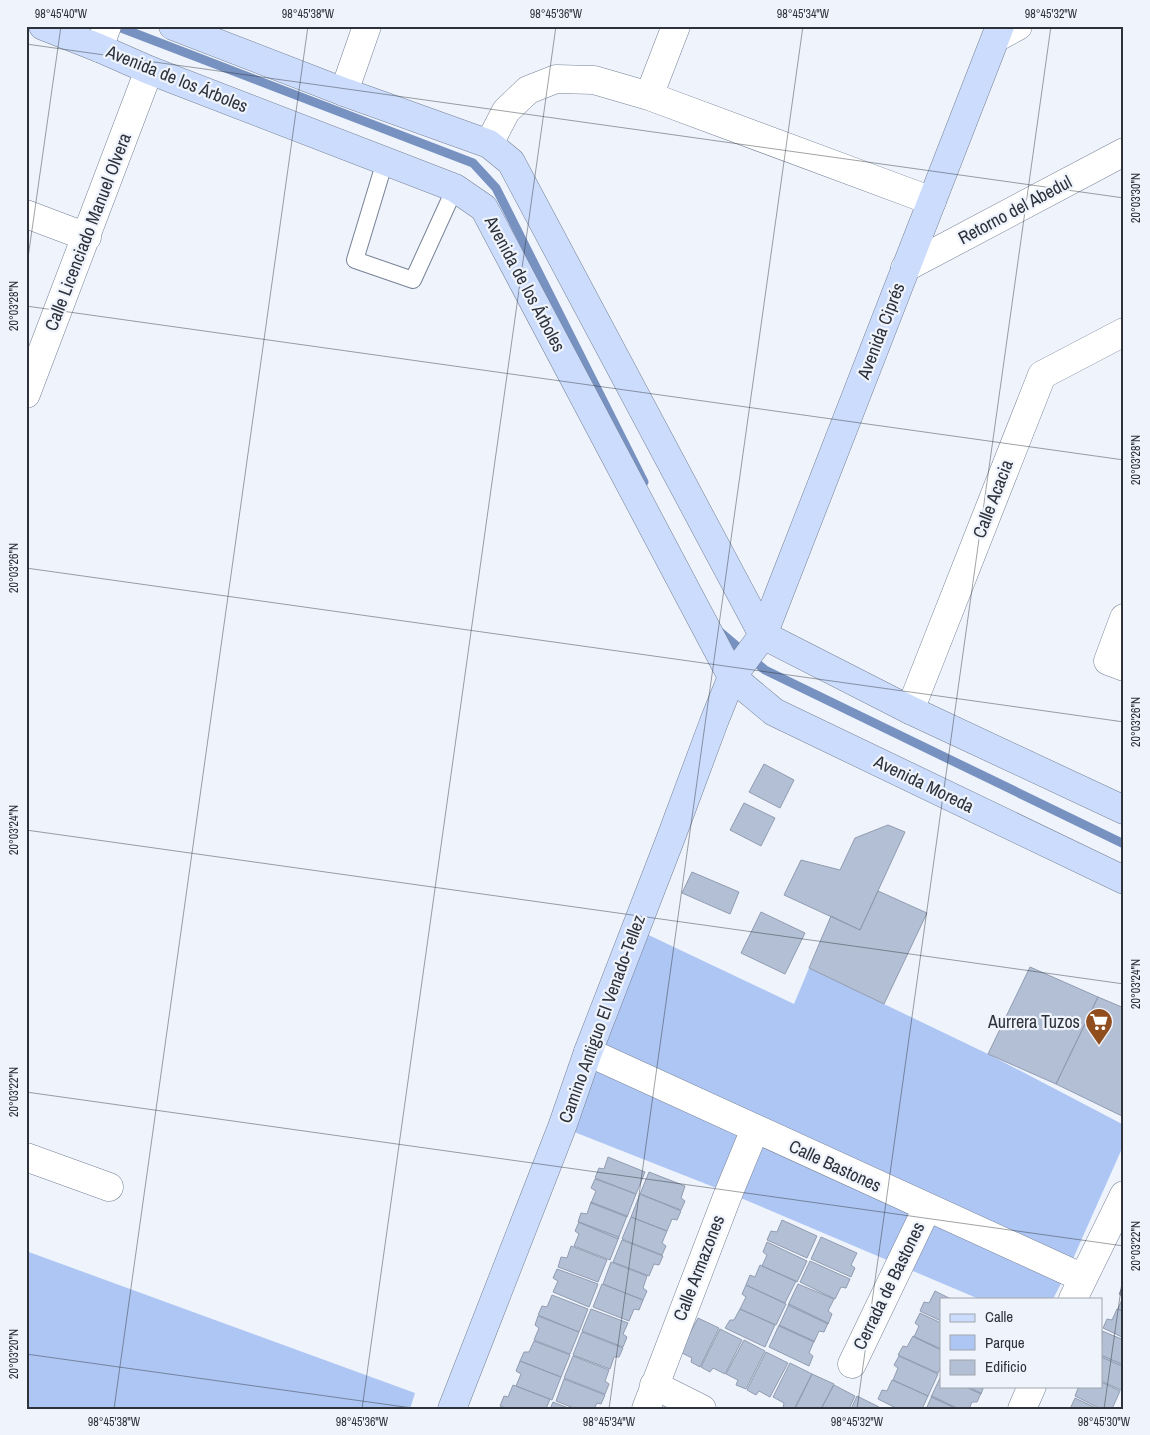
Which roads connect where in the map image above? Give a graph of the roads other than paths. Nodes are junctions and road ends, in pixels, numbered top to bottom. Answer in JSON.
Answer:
{"nodes":[{"id":1,"x":43,"y":26,"type":"edge"},
{"id":2,"x":173,"y":26,"type":"edge"},
{"id":3,"x":367,"y":26,"type":"edge"},
{"id":4,"x":676,"y":26,"type":"edge"},
{"id":5,"x":1005,"y":30,"type":"edge"},
{"id":6,"x":103,"y":37,"type":"edge"},
{"id":7,"x":149,"y":70,"type":"junction"},
{"id":8,"x":344,"y":92,"type":"junction"},
{"id":9,"x":649,"y":96,"type":"junction"},
{"id":10,"x":489,"y":144,"type":"junction"},
{"id":11,"x":1124,"y":152,"type":"edge"},
{"id":12,"x":385,"y":161,"type":"junction"},
{"id":13,"x":455,"y":188,"type":"junction"},
{"id":14,"x":932,"y":202,"type":"junction"},
{"id":15,"x":26,"y":214,"type":"edge"},
{"id":16,"x":87,"y":237,"type":"junction"},
{"id":17,"x":905,"y":268,"type":"junction"},
{"id":18,"x":1124,"y":332,"type":"edge"},
{"id":19,"x":26,"y":394,"type":"edge"},
{"id":20,"x":1124,"y":618,"type":"edge"},
{"id":21,"x":763,"y":635,"type":"junction"},
{"id":22,"x":1124,"y":667,"type":"edge"},
{"id":23,"x":732,"y":677,"type":"junction"},
{"id":24,"x":910,"y":710,"type":"junction"},
{"id":25,"x":1124,"y":810,"type":"edge"},
{"id":26,"x":1124,"y":880,"type":"edge"},
{"id":27,"x":588,"y":1052,"type":"junction"},
{"id":28,"x":756,"y":1129,"type":"junction"},
{"id":29,"x":26,"y":1157,"type":"edge"},
{"id":30,"x":109,"y":1187,"type":"dead end"},
{"id":31,"x":1124,"y":1195,"type":"edge"},
{"id":32,"x":927,"y":1208,"type":"junction"},
{"id":33,"x":1078,"y":1289,"type":"edge"},
{"id":34,"x":852,"y":1364,"type":"dead end"},
{"id":35,"x":1031,"y":1388,"type":"edge"},
{"id":36,"x":650,"y":1397,"type":"edge"},
{"id":37,"x":452,"y":1409,"type":"edge"},
{"id":38,"x":702,"y":1409,"type":"edge"},
{"id":39,"x":1022,"y":1409,"type":"edge"}],
"edges":[{"from":1,"to":6,"type":"main road","name":"Avenida de los Árboles"},
{"from":2,"to":8,"type":"main road"},
{"from":3,"to":8,"type":"street"},
{"from":4,"to":9,"type":"street"},
{"from":5,"to":14,"type":"main road","name":"Avenida Ciprés"},
{"from":6,"to":7,"type":"main road","name":"Avenida de los Árboles"},
{"from":7,"to":12,"type":"main road","name":"Avenida de los Árboles"},
{"from":7,"to":16,"type":"street","name":"Calle Licenciado Manuel Olvera"},
{"from":8,"to":10,"type":"main road"},
{"from":9,"to":10,"type":"street"},
{"from":9,"to":14,"type":"street"},
{"from":10,"to":21,"type":"main road"},
{"from":11,"to":17,"type":"street","name":"Retorno del Abedul"},
{"from":12,"to":13,"type":"main road","name":"Avenida de los Árboles"},
{"from":12,"to":13,"type":"lane"},
{"from":13,"to":23,"type":"main road","name":"Avenida de los Árboles"},
{"from":14,"to":17,"type":"main road","name":"Avenida Ciprés"},
{"from":15,"to":16,"type":"street"},
{"from":16,"to":19,"type":"street","name":"Calle Licenciado Manuel Olvera"},
{"from":17,"to":21,"type":"main road","name":"Avenida Ciprés"},
{"from":18,"to":24,"type":"street","name":"Calle Acacia"},
{"from":20,"to":22,"type":"street"},
{"from":21,"to":23,"type":"main road","name":"Camino Antiguo El Venado-Tellez"},
{"from":21,"to":24,"type":"main road"},
{"from":23,"to":26,"type":"main road","name":"Avenida Moreda"},
{"from":23,"to":27,"type":"main road","name":"Camino Antiguo El Venado-Tellez"},
{"from":24,"to":25,"type":"main road"},
{"from":27,"to":28,"type":"street","name":"Calle Bastones"},
{"from":27,"to":37,"type":"main road","name":"Camino Antiguo El Venado-Tellez"},
{"from":28,"to":32,"type":"street","name":"Calle Bastones"},
{"from":28,"to":36,"type":"street","name":"Calle Armazones"},
{"from":29,"to":30,"type":"street"},
{"from":31,"to":33,"type":"street"},
{"from":32,"to":33,"type":"street","name":"Calle Bastones"},
{"from":32,"to":34,"type":"street","name":"Cerrada de Bastones"},
{"from":35,"to":39,"type":"street"},
{"from":36,"to":38,"type":"street"}]}
